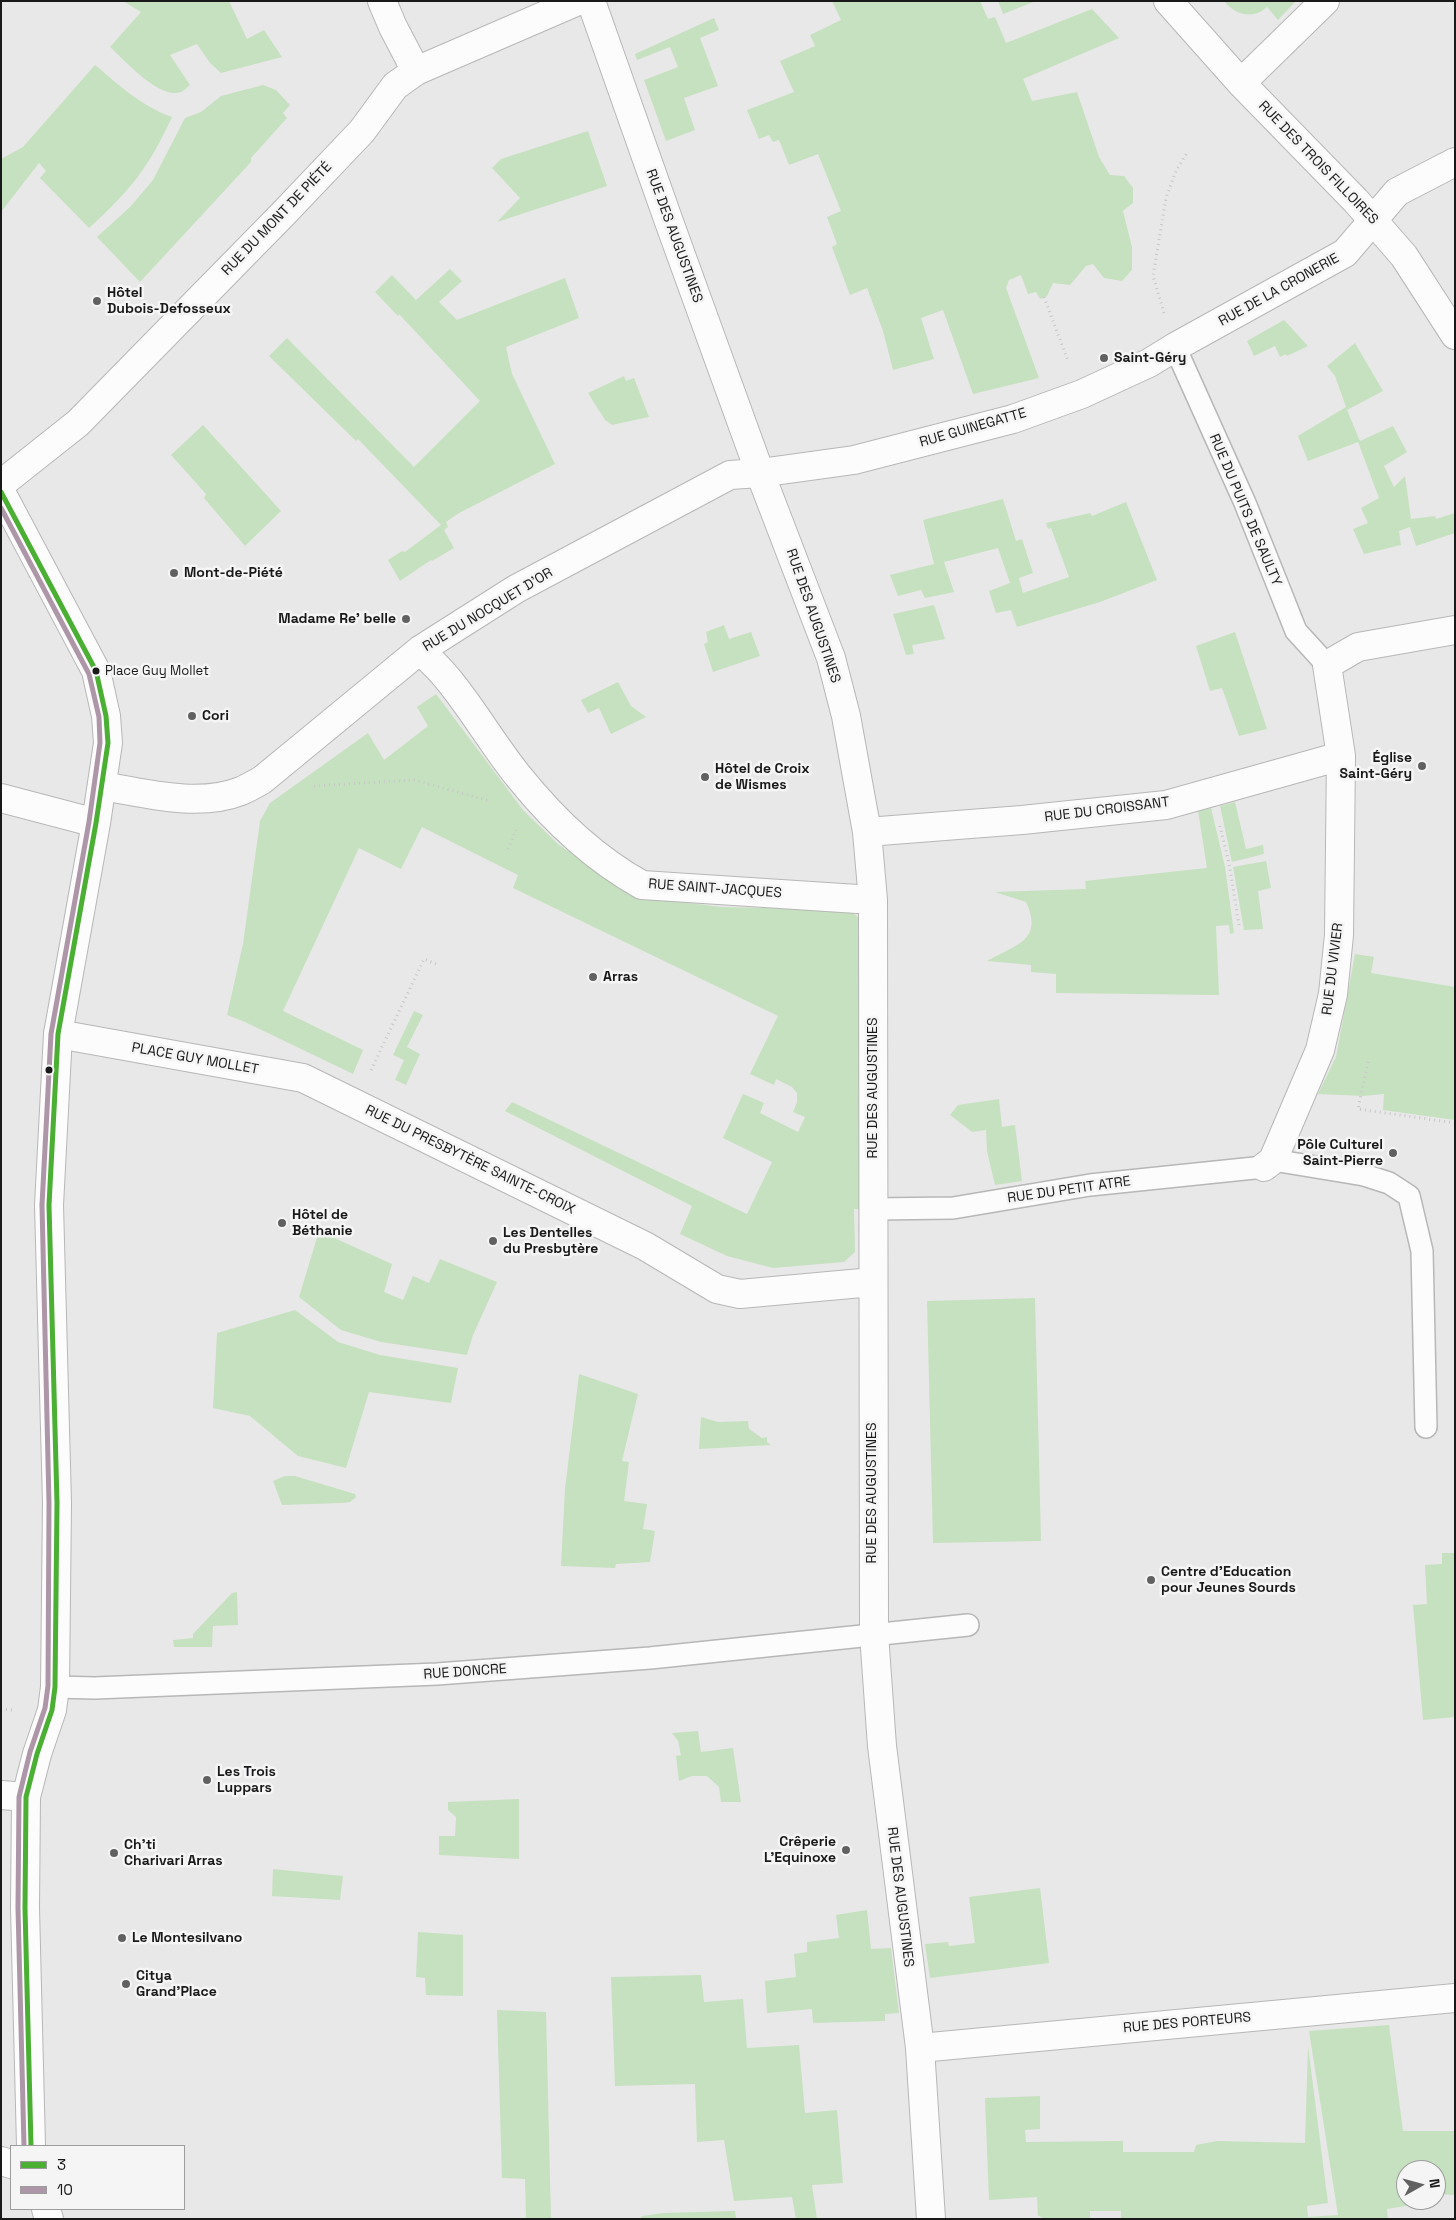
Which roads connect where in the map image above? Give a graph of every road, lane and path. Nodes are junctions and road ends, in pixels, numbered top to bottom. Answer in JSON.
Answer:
{"nodes":[{"id":1,"x":382,"y":1,"type":"edge"},
{"id":2,"x":578,"y":1,"type":"edge"},
{"id":3,"x":592,"y":1,"type":"edge"},
{"id":4,"x":1168,"y":1,"type":"edge"},
{"id":5,"x":1325,"y":1,"type":"edge"},
{"id":6,"x":416,"y":70,"type":"junction"},
{"id":7,"x":1241,"y":83,"type":"junction"},
{"id":8,"x":1188,"y":153,"type":"dead end"},
{"id":9,"x":1455,"y":162,"type":"edge"},
{"id":10,"x":1373,"y":221,"type":"junction"},
{"id":11,"x":1044,"y":297,"type":"dead end"},
{"id":12,"x":1455,"y":335,"type":"edge"},
{"id":13,"x":1175,"y":347,"type":"junction"},
{"id":14,"x":1066,"y":356,"type":"dead end"},
{"id":15,"x":760,"y":473,"type":"junction"},
{"id":16,"x":1,"y":484,"type":"edge"},
{"id":17,"x":1,"y":492,"type":"edge"},
{"id":18,"x":1455,"y":630,"type":"edge"},
{"id":19,"x":420,"y":650,"type":"junction"},
{"id":20,"x":1327,"y":665,"type":"junction"},
{"id":21,"x":1341,"y":756,"type":"junction"},
{"id":22,"x":102,"y":786,"type":"junction"},
{"id":23,"x":251,"y":786,"type":"junction"},
{"id":24,"x":1,"y":798,"type":"edge"},
{"id":25,"x":497,"y":803,"type":"dead end"},
{"id":26,"x":96,"y":823,"type":"junction"},
{"id":27,"x":1220,"y":825,"type":"dead end"},
{"id":28,"x":867,"y":832,"type":"junction"},
{"id":29,"x":873,"y":900,"type":"junction"},
{"id":30,"x":1239,"y":925,"type":"dead end"},
{"id":31,"x":436,"y":964,"type":"dead end"},
{"id":32,"x":58,"y":1034,"type":"junction"},
{"id":33,"x":1368,"y":1062,"type":"dead end"},
{"id":34,"x":303,"y":1078,"type":"joint"},
{"id":35,"x":352,"y":1102,"type":"junction"},
{"id":36,"x":1455,"y":1123,"type":"edge"},
{"id":37,"x":1269,"y":1164,"type":"junction"},
{"id":38,"x":874,"y":1209,"type":"junction"},
{"id":39,"x":873,"y":1282,"type":"junction"},
{"id":40,"x":1426,"y":1427,"type":"dead end"},
{"id":41,"x":968,"y":1625,"type":"dead end"},
{"id":42,"x":874,"y":1634,"type":"junction"},
{"id":43,"x":55,"y":1687,"type":"junction"},
{"id":44,"x":14,"y":1796,"type":"edge"},
{"id":45,"x":1455,"y":1998,"type":"edge"},
{"id":46,"x":920,"y":2048,"type":"junction"},
{"id":47,"x":31,"y":2145,"type":"edge"},
{"id":48,"x":931,"y":2219,"type":"edge"}],
"edges":[{"from":1,"to":6,"type":"street"},
{"from":2,"to":6,"type":"street","name":"RUE DU MONT DE PIÉTÉ"},
{"from":3,"to":15,"type":"street","name":"RUE DES AUGUSTINES"},
{"from":4,"to":7,"type":"street","name":"RUE DES TROIS FILLOIRES"},
{"from":5,"to":7,"type":"street"},
{"from":6,"to":16,"type":"street","name":"RUE DU MONT DE PIÉTÉ"},
{"from":7,"to":10,"type":"street","name":"RUE DES TROIS FILLOIRES"},
{"from":8,"to":13,"type":"path"},
{"from":9,"to":10,"type":"street","name":"RUE DE LA CRONERIE"},
{"from":10,"to":12,"type":"street","name":"RUE DES TROIS FILLOIRES"},
{"from":10,"to":13,"type":"street","name":"RUE DE LA CRONERIE"},
{"from":11,"to":14,"type":"path"},
{"from":13,"to":15,"type":"street","name":"RUE GUINEGATTE"},
{"from":13,"to":20,"type":"lane","name":"RUE DU PUITS DE SAULTY"},
{"from":15,"to":19,"type":"street","name":"RUE DU NOCQUET D'OR"},
{"from":15,"to":28,"type":"street","name":"RUE DES AUGUSTINES"},
{"from":17,"to":22,"type":"street"},
{"from":18,"to":20,"type":"street"},
{"from":19,"to":23,"type":"street","name":"RUE DU NOCQUET D'OR"},
{"from":19,"to":29,"type":"street","name":"RUE SAINT-JACQUES"},
{"from":20,"to":21,"type":"street","name":"RUE DU VIVIER"},
{"from":21,"to":28,"type":"street","name":"RUE DU CROISSANT"},
{"from":21,"to":37,"type":"street","name":"RUE DU VIVIER"},
{"from":22,"to":23,"type":"street"},
{"from":22,"to":26,"type":"street"},
{"from":23,"to":25,"type":"path"},
{"from":24,"to":26,"type":"street"},
{"from":26,"to":32,"type":"street"},
{"from":27,"to":30,"type":"path"},
{"from":28,"to":29,"type":"street","name":"RUE DES AUGUSTINES"},
{"from":29,"to":38,"type":"street","name":"RUE DES AUGUSTINES"},
{"from":31,"to":35,"type":"path"},
{"from":32,"to":34,"type":"street","name":"PLACE GUY MOLLET"},
{"from":32,"to":43,"type":"street"},
{"from":33,"to":36,"type":"path"},
{"from":34,"to":35,"type":"street","name":"RUE DU PRESBYTÈRE SAINTE-CROIX"},
{"from":35,"to":39,"type":"street","name":"RUE DU PRESBYTÈRE SAINTE-CROIX"},
{"from":37,"to":38,"type":"lane","name":"RUE DU PETIT ATRE"},
{"from":37,"to":40,"type":"lane","name":"RUE DU PETIT ATRE"},
{"from":38,"to":39,"type":"street","name":"RUE DES AUGUSTINES"},
{"from":39,"to":42,"type":"street","name":"RUE DES AUGUSTINES"},
{"from":41,"to":42,"type":"lane","name":"RUE DONCRE"},
{"from":42,"to":43,"type":"lane","name":"RUE DONCRE"},
{"from":42,"to":46,"type":"street","name":"RUE DES AUGUSTINES"},
{"from":43,"to":44,"type":"street"},
{"from":44,"to":47,"type":"street"},
{"from":45,"to":46,"type":"street","name":"RUE DES PORTEURS"},
{"from":46,"to":48,"type":"street","name":"RUE DES AUGUSTINES"}]}
